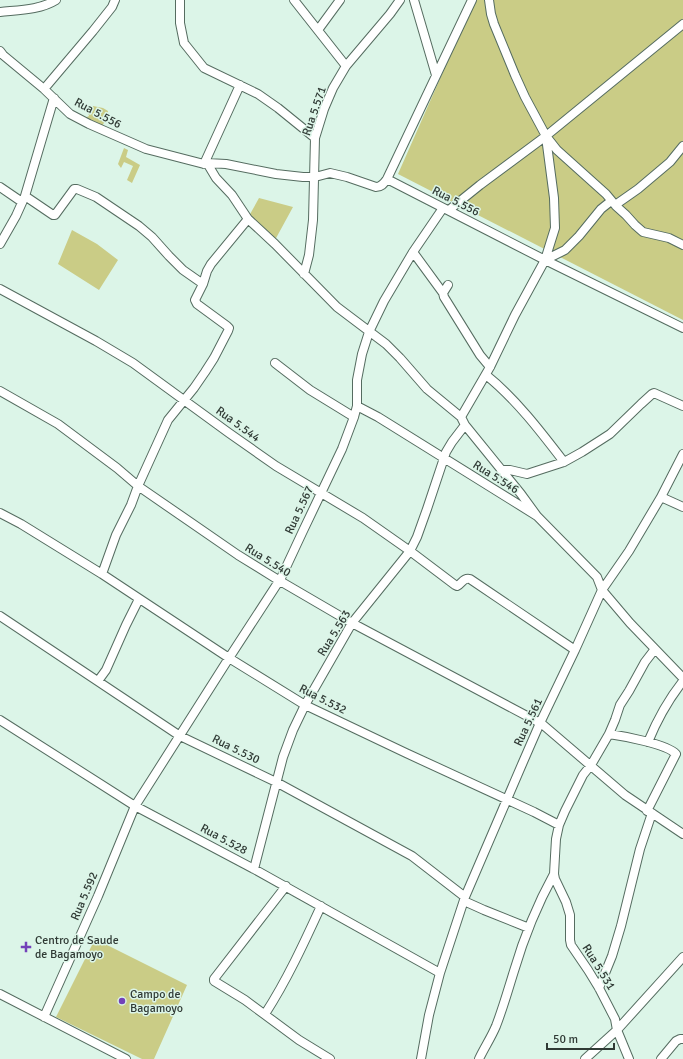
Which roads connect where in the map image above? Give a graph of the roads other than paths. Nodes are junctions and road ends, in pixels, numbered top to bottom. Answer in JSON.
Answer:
{"nodes":[{"id":1,"x":56,"y":0,"type":"edge"},
{"id":2,"x":115,"y":0,"type":"edge"},
{"id":3,"x":180,"y":0,"type":"edge"},
{"id":4,"x":294,"y":0,"type":"edge"},
{"id":5,"x":340,"y":0,"type":"edge"},
{"id":6,"x":400,"y":0,"type":"edge"},
{"id":7,"x":414,"y":0,"type":"edge"},
{"id":8,"x":472,"y":0,"type":"edge"},
{"id":9,"x":489,"y":0,"type":"edge"},
{"id":10,"x":0,"y":12,"type":"edge"},
{"id":11,"x":683,"y":24,"type":"edge"},
{"id":12,"x":318,"y":30,"type":"junction"},
{"id":13,"x":0,"y":51,"type":"edge"},
{"id":14,"x":346,"y":66,"type":"junction"},
{"id":15,"x":436,"y":75,"type":"junction"},
{"id":16,"x":240,"y":85,"type":"junction"},
{"id":17,"x":44,"y":89,"type":"junction"},
{"id":18,"x":54,"y":98,"type":"junction"},
{"id":19,"x":546,"y":136,"type":"junction"},
{"id":20,"x":315,"y":138,"type":"junction"},
{"id":21,"x":683,"y":146,"type":"edge"},
{"id":22,"x":205,"y":163,"type":"junction"},
{"id":23,"x":315,"y":177,"type":"junction"},
{"id":24,"x":387,"y":178,"type":"junction"},
{"id":25,"x":0,"y":187,"type":"edge"},
{"id":26,"x":24,"y":199,"type":"junction"},
{"id":27,"x":613,"y":203,"type":"junction"},
{"id":28,"x":446,"y":209,"type":"junction"},
{"id":29,"x":248,"y":219,"type":"junction"},
{"id":30,"x":0,"y":244,"type":"edge"},
{"id":31,"x":683,"y":245,"type":"edge"},
{"id":32,"x":413,"y":252,"type":"junction"},
{"id":33,"x":545,"y":260,"type":"junction"},
{"id":34,"x":304,"y":274,"type":"junction"},
{"id":35,"x":203,"y":284,"type":"junction"},
{"id":36,"x":448,"y":285,"type":"dead end"},
{"id":37,"x":0,"y":289,"type":"edge"},
{"id":38,"x":443,"y":293,"type":"junction"},
{"id":39,"x":683,"y":328,"type":"edge"},
{"id":40,"x":369,"y":332,"type":"junction"},
{"id":41,"x":275,"y":363,"type":"dead end"},
{"id":42,"x":488,"y":371,"type":"junction"},
{"id":43,"x":0,"y":391,"type":"edge"},
{"id":44,"x":185,"y":400,"type":"junction"},
{"id":45,"x":357,"y":406,"type":"junction"},
{"id":46,"x":683,"y":406,"type":"edge"},
{"id":47,"x":354,"y":417,"type":"junction"},
{"id":48,"x":461,"y":417,"type":"junction"},
{"id":49,"x":465,"y":425,"type":"junction"},
{"id":50,"x":683,"y":454,"type":"edge"},
{"id":51,"x":444,"y":458,"type":"junction"},
{"id":52,"x":564,"y":462,"type":"junction"},
{"id":53,"x":501,"y":470,"type":"junction"},
{"id":54,"x":138,"y":486,"type":"junction"},
{"id":55,"x":320,"y":492,"type":"junction"},
{"id":56,"x":661,"y":497,"type":"junction"},
{"id":57,"x":683,"y":507,"type":"edge"},
{"id":58,"x":0,"y":513,"type":"edge"},
{"id":59,"x":537,"y":516,"type":"junction"},
{"id":60,"x":410,"y":551,"type":"junction"},
{"id":61,"x":102,"y":574,"type":"junction"},
{"id":62,"x":280,"y":581,"type":"junction"},
{"id":63,"x":602,"y":590,"type":"junction"},
{"id":64,"x":139,"y":599,"type":"junction"},
{"id":65,"x":0,"y":616,"type":"edge"},
{"id":66,"x":352,"y":623,"type":"junction"},
{"id":67,"x":655,"y":649,"type":"junction"},
{"id":68,"x":575,"y":650,"type":"junction"},
{"id":69,"x":228,"y":658,"type":"junction"},
{"id":70,"x":683,"y":680,"type":"edge"},
{"id":71,"x":98,"y":681,"type":"junction"},
{"id":72,"x":305,"y":705,"type":"junction"},
{"id":73,"x":0,"y":720,"type":"edge"},
{"id":74,"x":540,"y":723,"type":"junction"},
{"id":75,"x":609,"y":734,"type":"junction"},
{"id":76,"x":180,"y":736,"type":"junction"},
{"id":77,"x":648,"y":742,"type":"junction"},
{"id":78,"x":591,"y":765,"type":"junction"},
{"id":79,"x":276,"y":782,"type":"junction"},
{"id":80,"x":507,"y":800,"type":"junction"},
{"id":81,"x":135,"y":806,"type":"junction"},
{"id":82,"x":650,"y":812,"type":"junction"},
{"id":83,"x":559,"y":825,"type":"junction"},
{"id":84,"x":683,"y":834,"type":"edge"},
{"id":85,"x":254,"y":869,"type":"junction"},
{"id":86,"x":554,"y":874,"type":"junction"},
{"id":87,"x":286,"y":886,"type":"junction"},
{"id":88,"x":464,"y":899,"type":"junction"},
{"id":89,"x":321,"y":906,"type":"junction"},
{"id":90,"x":529,"y":928,"type":"junction"},
{"id":91,"x":683,"y":957,"type":"edge"},
{"id":92,"x":440,"y":973,"type":"junction"},
{"id":93,"x":600,"y":988,"type":"junction"},
{"id":94,"x":0,"y":994,"type":"edge"},
{"id":95,"x":265,"y":1014,"type":"junction"},
{"id":96,"x":44,"y":1017,"type":"junction"},
{"id":97,"x":617,"y":1030,"type":"junction"},
{"id":98,"x":683,"y":1039,"type":"edge"},
{"id":99,"x":123,"y":1058,"type":"edge"},
{"id":100,"x":330,"y":1059,"type":"edge"},
{"id":101,"x":421,"y":1059,"type":"edge"},
{"id":102,"x":479,"y":1059,"type":"edge"},
{"id":103,"x":586,"y":1059,"type":"edge"},
{"id":104,"x":629,"y":1059,"type":"edge"},
{"id":105,"x":661,"y":1059,"type":"edge"}],
"edges":[{"from":1,"to":10,"type":"street"},
{"from":2,"to":17,"type":"street"},
{"from":3,"to":16,"type":"street"},
{"from":4,"to":12,"type":"street"},
{"from":5,"to":12,"type":"street"},
{"from":6,"to":14,"type":"street","name":"Rua 5.571"},
{"from":7,"to":15,"type":"street"},
{"from":8,"to":15,"type":"street"},
{"from":9,"to":19,"type":"street"},
{"from":11,"to":19,"type":"street","name":"Rua 5.567"},
{"from":12,"to":14,"type":"street"},
{"from":13,"to":17,"type":"street","name":"Rua 5.556"},
{"from":14,"to":20,"type":"street","name":"Rua 5.571"},
{"from":15,"to":24,"type":"street"},
{"from":16,"to":20,"type":"street"},
{"from":16,"to":22,"type":"street"},
{"from":17,"to":18,"type":"street","name":"Rua 5.556"},
{"from":18,"to":22,"type":"street","name":"Rua 5.556"},
{"from":18,"to":26,"type":"street"},
{"from":19,"to":27,"type":"street"},
{"from":19,"to":28,"type":"street","name":"Rua 5.567"},
{"from":19,"to":33,"type":"street"},
{"from":20,"to":23,"type":"street","name":"Rua 5.571"},
{"from":21,"to":27,"type":"street"},
{"from":22,"to":23,"type":"street","name":"Rua 5.556"},
{"from":22,"to":29,"type":"street"},
{"from":23,"to":24,"type":"street","name":"Rua 5.556"},
{"from":23,"to":34,"type":"street","name":"Rua 5.571"},
{"from":24,"to":28,"type":"street","name":"Rua 5.556"},
{"from":25,"to":26,"type":"street"},
{"from":26,"to":30,"type":"street"},
{"from":26,"to":35,"type":"street"},
{"from":27,"to":31,"type":"street"},
{"from":27,"to":33,"type":"street"},
{"from":28,"to":32,"type":"street","name":"Rua 5.567"},
{"from":28,"to":33,"type":"street","name":"Rua 5.556"},
{"from":29,"to":34,"type":"street"},
{"from":29,"to":35,"type":"street"},
{"from":32,"to":38,"type":"street"},
{"from":32,"to":40,"type":"street","name":"Rua 5.567"},
{"from":33,"to":39,"type":"street","name":"Rua 5.556"},
{"from":33,"to":42,"type":"street"},
{"from":34,"to":40,"type":"street"},
{"from":35,"to":44,"type":"street"},
{"from":36,"to":38,"type":"street"},
{"from":37,"to":44,"type":"street","name":"Rua 5.544"},
{"from":38,"to":42,"type":"street"},
{"from":40,"to":45,"type":"street","name":"Rua 5.567"},
{"from":40,"to":48,"type":"street"},
{"from":41,"to":47,"type":"street"},
{"from":42,"to":48,"type":"street"},
{"from":42,"to":52,"type":"street"},
{"from":43,"to":54,"type":"street","name":"Rua 5.540"},
{"from":44,"to":54,"type":"street"},
{"from":44,"to":55,"type":"street","name":"Rua 5.544"},
{"from":45,"to":47,"type":"street","name":"Rua 5.567"},
{"from":45,"to":51,"type":"street","name":"Rua 5.546"},
{"from":46,"to":52,"type":"street"},
{"from":47,"to":55,"type":"street","name":"Rua 5.567"},
{"from":48,"to":49,"type":"street"},
{"from":49,"to":51,"type":"street","name":"Rua 5.563"},
{"from":49,"to":53,"type":"street"},
{"from":50,"to":56,"type":"street","name":"Rua 5.561"},
{"from":51,"to":59,"type":"street","name":"Rua 5.546"},
{"from":51,"to":60,"type":"street","name":"Rua 5.563"},
{"from":52,"to":53,"type":"street"},
{"from":53,"to":59,"type":"street"},
{"from":54,"to":61,"type":"street"},
{"from":54,"to":62,"type":"street","name":"Rua 5.540"},
{"from":55,"to":60,"type":"street","name":"Rua 5.544"},
{"from":55,"to":62,"type":"street","name":"Rua 5.567"},
{"from":56,"to":57,"type":"street"},
{"from":56,"to":63,"type":"street","name":"Rua 5.561"},
{"from":58,"to":61,"type":"street","name":"Rua 5.532"},
{"from":59,"to":63,"type":"street","name":"Rua 5.546"},
{"from":60,"to":66,"type":"street","name":"Rua 5.563"},
{"from":60,"to":68,"type":"street","name":"Rua 5.544"},
{"from":61,"to":64,"type":"street","name":"Rua 5.532"},
{"from":62,"to":66,"type":"street","name":"Rua 5.540"},
{"from":62,"to":69,"type":"street","name":"Rua 5.567"},
{"from":63,"to":67,"type":"street","name":"Rua 5.546"},
{"from":63,"to":68,"type":"street","name":"Rua 5.561"},
{"from":64,"to":69,"type":"street","name":"Rua 5.532"},
{"from":64,"to":71,"type":"street"},
{"from":65,"to":71,"type":"street","name":"Rua 5.530"},
{"from":66,"to":72,"type":"street","name":"Rua 5.563"},
{"from":66,"to":74,"type":"street","name":"Rua 5.540"},
{"from":67,"to":70,"type":"street","name":"Rua 5.546"},
{"from":67,"to":75,"type":"street","name":"Rua 5.531"},
{"from":68,"to":74,"type":"street","name":"Rua 5.561"},
{"from":69,"to":72,"type":"street","name":"Rua 5.532"},
{"from":69,"to":76,"type":"street","name":"Rua 5.567"},
{"from":70,"to":77,"type":"street"},
{"from":71,"to":76,"type":"street","name":"Rua 5.530"},
{"from":72,"to":79,"type":"street","name":"Rua 5.563"},
{"from":72,"to":80,"type":"street","name":"Rua 5.532"},
{"from":73,"to":81,"type":"street","name":"Rua 5.528"},
{"from":74,"to":78,"type":"street","name":"Rua 5.540"},
{"from":74,"to":80,"type":"street","name":"Rua 5.561"},
{"from":75,"to":77,"type":"street"},
{"from":75,"to":78,"type":"street","name":"Rua 5.531"},
{"from":76,"to":79,"type":"street","name":"Rua 5.530"},
{"from":76,"to":81,"type":"street","name":"Rua 5.567"},
{"from":77,"to":82,"type":"street"},
{"from":78,"to":82,"type":"street","name":"Rua 5.540"},
{"from":78,"to":83,"type":"street","name":"Rua 5.531"},
{"from":79,"to":85,"type":"street","name":"Rua 5.563"},
{"from":79,"to":88,"type":"street","name":"Rua 5.530"},
{"from":80,"to":83,"type":"street"},
{"from":80,"to":88,"type":"street","name":"Rua 5.561"},
{"from":81,"to":85,"type":"street","name":"Rua 5.528"},
{"from":81,"to":96,"type":"street","name":"Rua 5.592"},
{"from":82,"to":84,"type":"street","name":"Rua 5.540"},
{"from":82,"to":93,"type":"street"},
{"from":83,"to":86,"type":"street","name":"Rua 5.531"},
{"from":85,"to":87,"type":"street","name":"Rua 5.528"},
{"from":86,"to":90,"type":"street"},
{"from":86,"to":93,"type":"street","name":"Rua 5.531"},
{"from":87,"to":89,"type":"street","name":"Rua 5.528"},
{"from":87,"to":95,"type":"street"},
{"from":88,"to":90,"type":"street","name":"Rua 5.530"},
{"from":88,"to":92,"type":"street","name":"Rua 5.561"},
{"from":89,"to":92,"type":"street","name":"Rua 5.528"},
{"from":89,"to":95,"type":"street"},
{"from":90,"to":102,"type":"street"},
{"from":91,"to":97,"type":"street"},
{"from":92,"to":101,"type":"street","name":"Rua 5.561"},
{"from":93,"to":97,"type":"street","name":"Rua 5.531"},
{"from":94,"to":96,"type":"street"},
{"from":95,"to":100,"type":"street"},
{"from":96,"to":99,"type":"street"},
{"from":97,"to":103,"type":"street"},
{"from":97,"to":104,"type":"street","name":"Rua 5.531"},
{"from":98,"to":105,"type":"street"}]}
